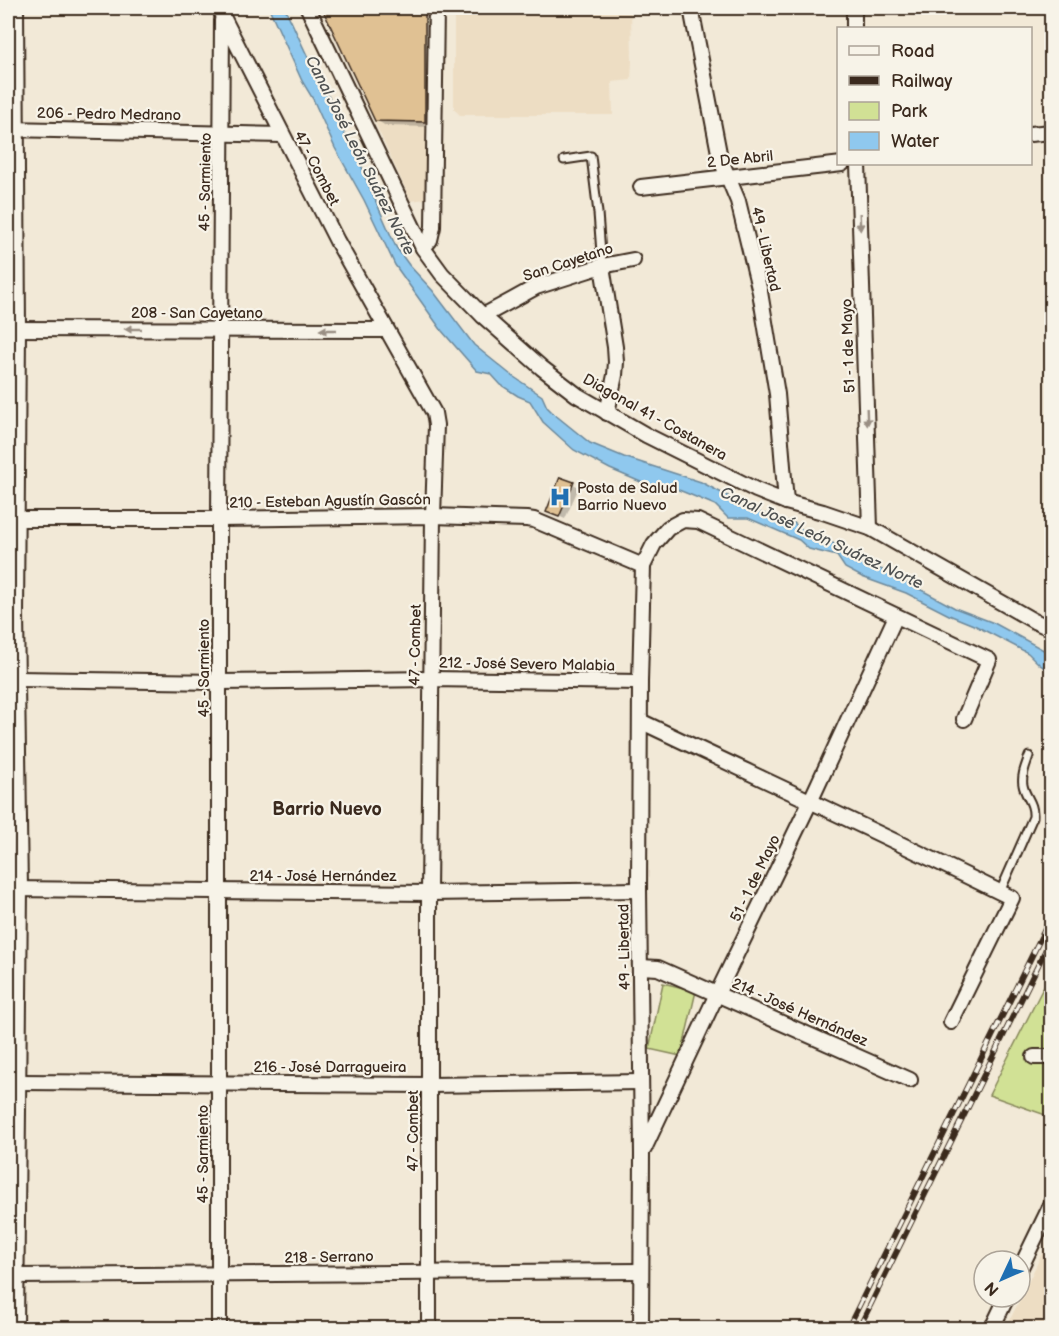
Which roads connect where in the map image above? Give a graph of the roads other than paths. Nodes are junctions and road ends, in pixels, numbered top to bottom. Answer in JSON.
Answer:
{"nodes":[{"id":1,"x":16,"y":8,"type":"edge"},
{"id":2,"x":308,"y":8,"type":"edge"},
{"id":3,"x":436,"y":8,"type":"edge"},
{"id":4,"x":691,"y":8,"type":"edge"},
{"id":5,"x":854,"y":8,"type":"edge"},
{"id":6,"x":221,"y":11,"type":"edge"},
{"id":7,"x":854,"y":27,"type":"edge"},
{"id":8,"x":12,"y":129,"type":"edge"},
{"id":9,"x":1052,"y":132,"type":"edge"},
{"id":10,"x":222,"y":133,"type":"junction"},
{"id":11,"x":1032,"y":134,"type":"edge"},
{"id":12,"x":282,"y":135,"type":"junction"},
{"id":13,"x":564,"y":160,"type":"dead end"},
{"id":14,"x":837,"y":165,"type":"edge"},
{"id":15,"x":858,"y":165,"type":"edge"},
{"id":16,"x":727,"y":176,"type":"junction"},
{"id":17,"x":641,"y":187,"type":"dead end"},
{"id":18,"x":423,"y":248,"type":"junction"},
{"id":19,"x":633,"y":260,"type":"dead end"},
{"id":20,"x":602,"y":266,"type":"junction"},
{"id":21,"x":483,"y":316,"type":"junction"},
{"id":22,"x":13,"y":329,"type":"edge"},
{"id":23,"x":220,"y":329,"type":"junction"},
{"id":24,"x":386,"y":330,"type":"junction"},
{"id":25,"x":607,"y":413,"type":"junction"},
{"id":26,"x":786,"y":502,"type":"junction"},
{"id":27,"x":433,"y":516,"type":"junction"},
{"id":28,"x":12,"y":519,"type":"edge"},
{"id":29,"x":219,"y":519,"type":"junction"},
{"id":30,"x":870,"y":528,"type":"junction"},
{"id":31,"x":643,"y":566,"type":"junction"},
{"id":32,"x":12,"y":615,"type":"edge"},
{"id":33,"x":896,"y":616,"type":"junction"},
{"id":34,"x":1052,"y":629,"type":"edge"},
{"id":35,"x":17,"y":679,"type":"junction"},
{"id":36,"x":431,"y":679,"type":"junction"},
{"id":37,"x":220,"y":682,"type":"junction"},
{"id":38,"x":640,"y":682,"type":"junction"},
{"id":39,"x":964,"y":719,"type":"dead end"},
{"id":40,"x":640,"y":721,"type":"junction"},
{"id":41,"x":1029,"y":756,"type":"dead end"},
{"id":42,"x":810,"y":802,"type":"junction"},
{"id":43,"x":14,"y":889,"type":"edge"},
{"id":44,"x":639,"y":890,"type":"junction"},
{"id":45,"x":220,"y":891,"type":"junction"},
{"id":46,"x":429,"y":893,"type":"junction"},
{"id":47,"x":1006,"y":895,"type":"junction"},
{"id":48,"x":641,"y":967,"type":"junction"},
{"id":49,"x":717,"y":994,"type":"junction"},
{"id":50,"x":951,"y":1022,"type":"dead end"},
{"id":51,"x":1034,"y":1057,"type":"dead end"},
{"id":52,"x":1052,"y":1057,"type":"edge"},
{"id":53,"x":910,"y":1080,"type":"dead end"},
{"id":54,"x":19,"y":1082,"type":"junction"},
{"id":55,"x":641,"y":1082,"type":"junction"},
{"id":56,"x":220,"y":1083,"type":"junction"},
{"id":57,"x":430,"y":1085,"type":"junction"},
{"id":58,"x":13,"y":1150,"type":"edge"},
{"id":59,"x":642,"y":1154,"type":"junction"},
{"id":60,"x":1052,"y":1203,"type":"edge"},
{"id":61,"x":1030,"y":1249,"type":"edge"},
{"id":62,"x":641,"y":1271,"type":"junction"},
{"id":63,"x":429,"y":1272,"type":"junction"},
{"id":64,"x":219,"y":1275,"type":"junction"},
{"id":65,"x":17,"y":1276,"type":"junction"},
{"id":66,"x":1001,"y":1309,"type":"edge"},
{"id":67,"x":16,"y":1329,"type":"edge"},
{"id":68,"x":219,"y":1329,"type":"edge"},
{"id":69,"x":429,"y":1329,"type":"edge"},
{"id":70,"x":640,"y":1329,"type":"edge"},
{"id":71,"x":992,"y":1329,"type":"edge"}],
"edges":[{"from":1,"to":8,"type":"street"},
{"from":2,"to":18,"type":"street","name":"Diagonal 41 - Costanera"},
{"from":3,"to":18,"type":"street"},
{"from":4,"to":16,"type":"street","name":"49 - Libertad"},
{"from":5,"to":7,"type":"street"},
{"from":6,"to":10,"type":"street","name":"45 - Sarmiento"},
{"from":6,"to":12,"type":"street","name":"47 - Combet"},
{"from":8,"to":10,"type":"street","name":"206 - Pedro Medrano"},
{"from":8,"to":22,"type":"street"},
{"from":9,"to":11,"type":"street"},
{"from":10,"to":12,"type":"street","name":"206 - Pedro Medrano"},
{"from":10,"to":23,"type":"street","name":"45 - Sarmiento"},
{"from":12,"to":24,"type":"street","name":"47 - Combet"},
{"from":13,"to":20,"type":"lane"},
{"from":14,"to":16,"type":"street","name":"2 De Abril"},
{"from":15,"to":30,"type":"street","name":"51 - 1 de Mayo","one_way":true},
{"from":16,"to":17,"type":"street","name":"2 De Abril"},
{"from":16,"to":26,"type":"street","name":"49 - Libertad"},
{"from":18,"to":21,"type":"street","name":"Diagonal 41 - Costanera"},
{"from":19,"to":20,"type":"street","name":"San Cayetano"},
{"from":20,"to":21,"type":"street","name":"San Cayetano"},
{"from":20,"to":25,"type":"street"},
{"from":21,"to":25,"type":"street","name":"Diagonal 41 - Costanera"},
{"from":23,"to":22,"type":"street","name":"208 - San Cayetano","one_way":true},
{"from":22,"to":28,"type":"street"},
{"from":24,"to":23,"type":"street","name":"208 - San Cayetano","one_way":true},
{"from":23,"to":29,"type":"street","name":"45 - Sarmiento"},
{"from":24,"to":27,"type":"street","name":"47 - Combet"},
{"from":25,"to":26,"type":"street","name":"Diagonal 41 - Costanera"},
{"from":26,"to":30,"type":"street","name":"Diagonal 41 - Costanera"},
{"from":27,"to":29,"type":"street","name":"210 - Esteban Agustín Gascón"},
{"from":27,"to":31,"type":"street","name":"210 - Esteban Agustín Gascón"},
{"from":27,"to":36,"type":"street","name":"47 - Combet"},
{"from":28,"to":29,"type":"street","name":"210 - Esteban Agustín Gascón"},
{"from":28,"to":32,"type":"street"},
{"from":29,"to":37,"type":"street","name":"45 - Sarmiento"},
{"from":30,"to":34,"type":"street","name":"Diagonal 41 - Costanera"},
{"from":31,"to":33,"type":"street"},
{"from":31,"to":38,"type":"street","name":"49 - Libertad"},
{"from":32,"to":35,"type":"street"},
{"from":33,"to":39,"type":"street"},
{"from":33,"to":42,"type":"street","name":"51 - 1 de Mayo"},
{"from":35,"to":37,"type":"street","name":"212 - José Severo Malabia"},
{"from":35,"to":43,"type":"street"},
{"from":36,"to":37,"type":"street","name":"212 - José Severo Malabia"},
{"from":36,"to":38,"type":"street","name":"212 - José Severo Malabia"},
{"from":36,"to":46,"type":"street","name":"47 - Combet"},
{"from":37,"to":45,"type":"street","name":"45 - Sarmiento"},
{"from":38,"to":40,"type":"street","name":"49 - Libertad"},
{"from":40,"to":42,"type":"street"},
{"from":40,"to":44,"type":"street","name":"49 - Libertad"},
{"from":41,"to":47,"type":"lane"},
{"from":42,"to":47,"type":"street"},
{"from":42,"to":49,"type":"street","name":"51 - 1 de Mayo"},
{"from":43,"to":45,"type":"street","name":"214 - José Hernández"},
{"from":43,"to":54,"type":"street"},
{"from":44,"to":46,"type":"street","name":"214 - José Hernández"},
{"from":44,"to":48,"type":"street","name":"49 - Libertad"},
{"from":45,"to":46,"type":"street","name":"214 - José Hernández"},
{"from":45,"to":56,"type":"street","name":"45 - Sarmiento"},
{"from":46,"to":57,"type":"street","name":"47 - Combet"},
{"from":47,"to":50,"type":"street"},
{"from":48,"to":49,"type":"street","name":"214 - José Hernández"},
{"from":48,"to":55,"type":"street","name":"49 - Libertad"},
{"from":49,"to":53,"type":"street","name":"214 - José Hernández"},
{"from":49,"to":59,"type":"street","name":"51 - 1 de Mayo"},
{"from":51,"to":52,"type":"street"},
{"from":54,"to":56,"type":"street","name":"216 - José Darragueira"},
{"from":54,"to":58,"type":"street"},
{"from":55,"to":57,"type":"street","name":"216 - José Darragueira"},
{"from":55,"to":59,"type":"street","name":"49 - Libertad"},
{"from":56,"to":57,"type":"street","name":"216 - José Darragueira"},
{"from":56,"to":64,"type":"street","name":"45 - Sarmiento"},
{"from":57,"to":63,"type":"street","name":"47 - Combet"},
{"from":58,"to":65,"type":"street"},
{"from":59,"to":62,"type":"street","name":"49 - Libertad"},
{"from":60,"to":61,"type":"street"},
{"from":62,"to":63,"type":"street","name":"218 - Serrano"},
{"from":62,"to":70,"type":"street","name":"49 - Libertad"},
{"from":63,"to":64,"type":"street","name":"218 - Serrano"},
{"from":63,"to":69,"type":"street","name":"47 - Combet"},
{"from":64,"to":65,"type":"street","name":"218 - Serrano"},
{"from":64,"to":68,"type":"street","name":"45 - Sarmiento"},
{"from":65,"to":67,"type":"street"},
{"from":66,"to":71,"type":"street"}]}
